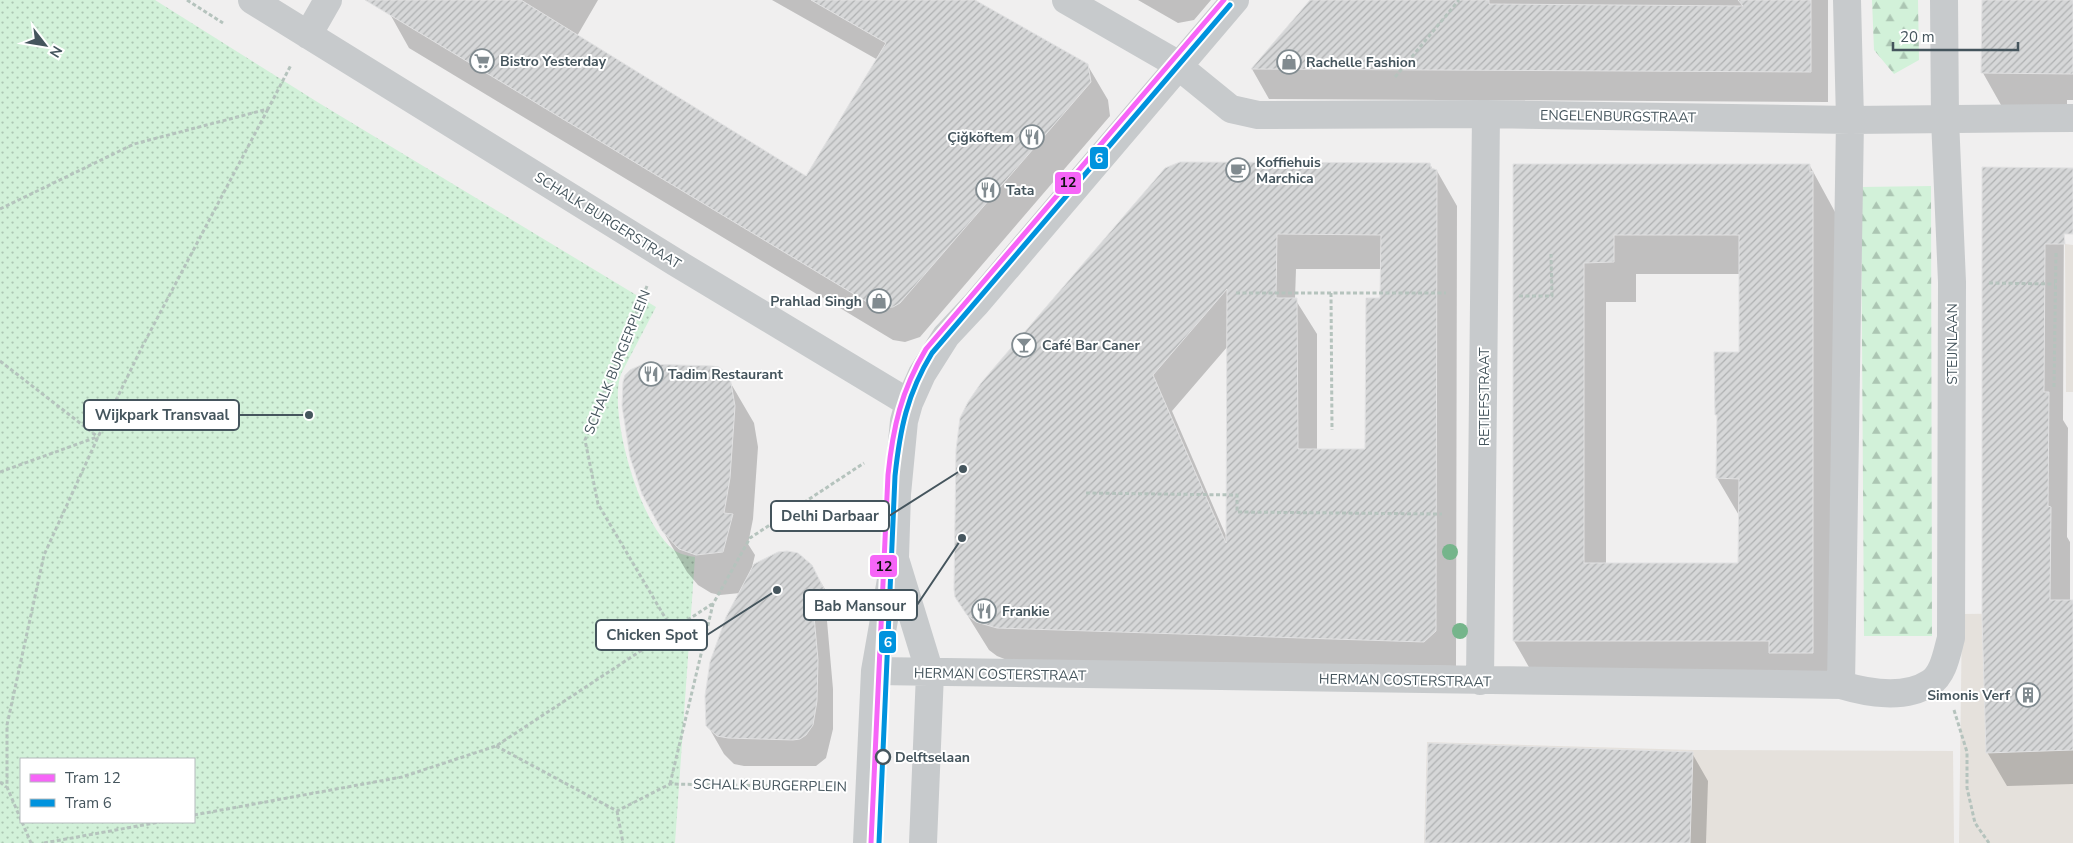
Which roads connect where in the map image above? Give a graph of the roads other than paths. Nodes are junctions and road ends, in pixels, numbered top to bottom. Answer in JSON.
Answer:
{"nodes":[{"id":1,"x":252,"y":0,"type":"edge"},
{"id":2,"x":328,"y":0,"type":"edge"},
{"id":3,"x":1066,"y":0,"type":"edge"},
{"id":4,"x":1235,"y":0,"type":"edge"},
{"id":5,"x":1847,"y":0,"type":"edge"},
{"id":6,"x":1944,"y":0,"type":"edge"},
{"id":7,"x":308,"y":35,"type":"junction"},
{"id":8,"x":1178,"y":66,"type":"junction"},
{"id":9,"x":1486,"y":114,"type":"junction"},
{"id":10,"x":2073,"y":118,"type":"edge"},
{"id":11,"x":1945,"y":119,"type":"junction"},
{"id":12,"x":1850,"y":120,"type":"junction"},
{"id":13,"x":909,"y":403,"type":"junction"},
{"id":14,"x":895,"y":557,"type":"junction"},
{"id":15,"x":875,"y":671,"type":"junction"},
{"id":16,"x":930,"y":673,"type":"junction"},
{"id":17,"x":1480,"y":681,"type":"junction"},
{"id":18,"x":1931,"y":682,"type":"joint"},
{"id":19,"x":1840,"y":685,"type":"junction"},
{"id":20,"x":867,"y":843,"type":"edge"},
{"id":21,"x":923,"y":843,"type":"edge"}],
"edges":[{"from":1,"to":7,"type":"street"},
{"from":2,"to":7,"type":"street"},
{"from":3,"to":8,"type":"street","name":"ENGELENBURGSTRAAT"},
{"from":4,"to":8,"type":"street"},
{"from":5,"to":12,"type":"street"},
{"from":6,"to":11,"type":"street","name":"STEIJNLAAN"},
{"from":7,"to":13,"type":"street","name":"SCHALK BURGERSTRAAT"},
{"from":8,"to":9,"type":"street","name":"ENGELENBURGSTRAAT"},
{"from":8,"to":13,"type":"street"},
{"from":9,"to":12,"type":"street","name":"ENGELENBURGSTRAAT"},
{"from":9,"to":17,"type":"street","name":"RETIEFSTRAAT"},
{"from":10,"to":11,"type":"street","name":"ENGELENBURGSTRAAT"},
{"from":11,"to":12,"type":"street","name":"ENGELENBURGSTRAAT"},
{"from":11,"to":18,"type":"street","name":"STEIJNLAAN"},
{"from":12,"to":19,"type":"street"},
{"from":13,"to":14,"type":"street"},
{"from":14,"to":15,"type":"street"},
{"from":14,"to":16,"type":"street"},
{"from":15,"to":16,"type":"street","name":"HERMAN COSTERSTRAAT"},
{"from":15,"to":20,"type":"street"},
{"from":16,"to":17,"type":"street","name":"HERMAN COSTERSTRAAT"},
{"from":16,"to":21,"type":"street"},
{"from":17,"to":19,"type":"street","name":"HERMAN COSTERSTRAAT"},
{"from":18,"to":19,"type":"street","name":"HERMAN COSTERSTRAAT"}]}
